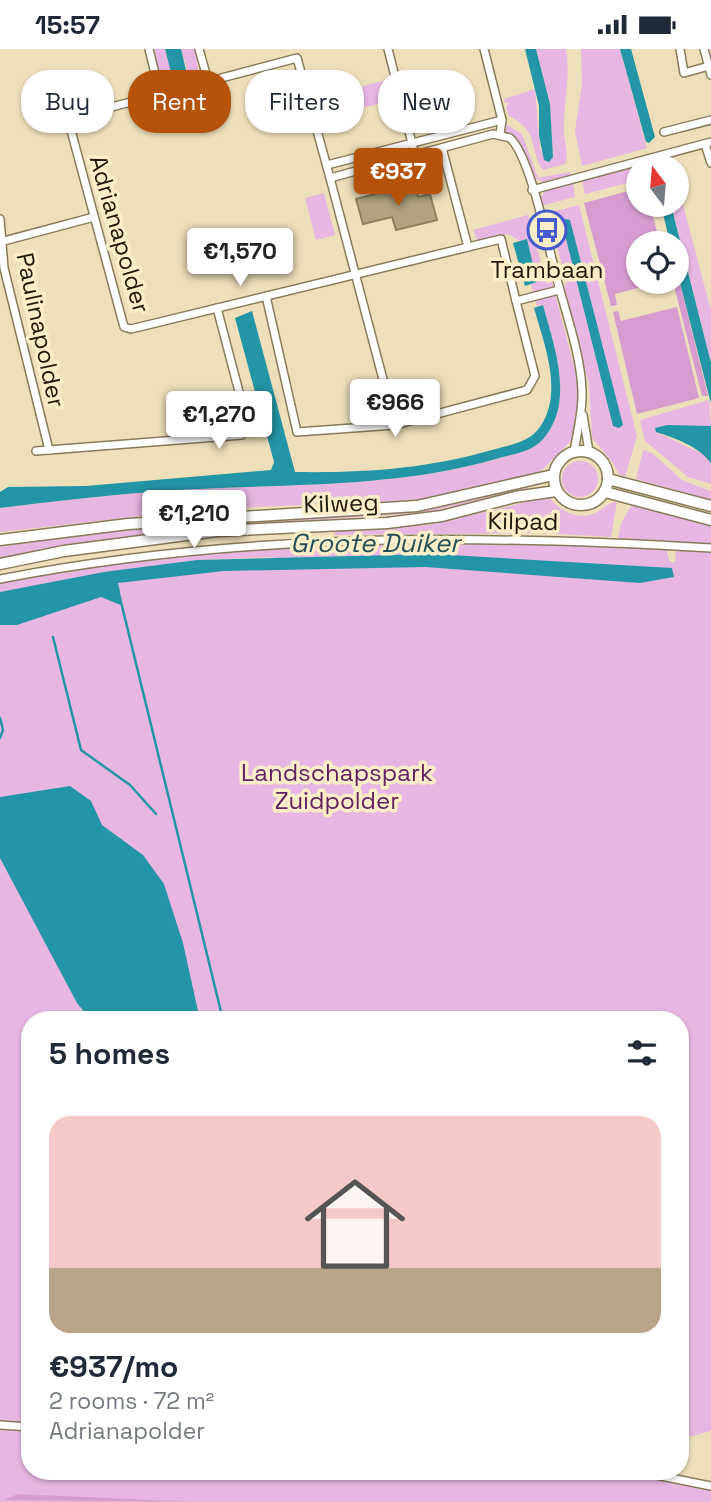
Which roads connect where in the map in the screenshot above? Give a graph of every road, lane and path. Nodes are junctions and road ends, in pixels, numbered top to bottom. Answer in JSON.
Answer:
{"nodes":[{"id":1,"x":149,"y":49,"type":"edge"},
{"id":2,"x":199,"y":49,"type":"edge"},
{"id":3,"x":295,"y":49,"type":"edge"},
{"id":4,"x":388,"y":49,"type":"edge"},
{"id":5,"x":484,"y":49,"type":"edge"},
{"id":6,"x":680,"y":49,"type":"edge"},
{"id":7,"x":704,"y":49,"type":"edge"},
{"id":8,"x":298,"y":58,"type":"junction"},
{"id":9,"x":709,"y":66,"type":"junction"},
{"id":10,"x":154,"y":70,"type":"edge"},
{"id":11,"x":205,"y":70,"type":"edge"},
{"id":12,"x":231,"y":75,"type":"edge"},
{"id":13,"x":711,"y":75,"type":"edge"},
{"id":14,"x":128,"y":103,"type":"edge"},
{"id":15,"x":502,"y":120,"type":"junction"},
{"id":16,"x":711,"y":120,"type":"edge"},
{"id":17,"x":664,"y":132,"type":"dead end"},
{"id":18,"x":500,"y":134,"type":"junction"},
{"id":19,"x":412,"y":142,"type":"junction"},
{"id":20,"x":708,"y":143,"type":"edge"},
{"id":21,"x":442,"y":148,"type":"junction"},
{"id":22,"x":415,"y":155,"type":"junction"},
{"id":23,"x":711,"y":163,"type":"edge"},
{"id":24,"x":327,"y":165,"type":"junction"},
{"id":25,"x":330,"y":178,"type":"junction"},
{"id":26,"x":532,"y":190,"type":"junction"},
{"id":27,"x":94,"y":218,"type":"junction"},
{"id":28,"x":0,"y":219,"type":"edge"},
{"id":29,"x":2,"y":242,"type":"edge"},
{"id":30,"x":468,"y":247,"type":"junction"},
{"id":31,"x":357,"y":274,"type":"junction"},
{"id":32,"x":559,"y":290,"type":"junction"},
{"id":33,"x":266,"y":296,"type":"junction"},
{"id":34,"x":516,"y":301,"type":"junction"},
{"id":35,"x":217,"y":307,"type":"junction"},
{"id":36,"x":582,"y":408,"type":"junction"},
{"id":37,"x":395,"y":425,"type":"junction"},
{"id":38,"x":49,"y":450,"type":"junction"},
{"id":39,"x":36,"y":451,"type":"dead end"},
{"id":40,"x":574,"y":452,"type":"junction"},
{"id":41,"x":589,"y":452,"type":"junction"},
{"id":42,"x":553,"y":475,"type":"junction"},
{"id":43,"x":608,"y":479,"type":"junction"},
{"id":44,"x":556,"y":491,"type":"junction"},
{"id":45,"x":604,"y":492,"type":"junction"},
{"id":46,"x":711,"y":506,"type":"edge"},
{"id":47,"x":711,"y":520,"type":"edge"},
{"id":48,"x":0,"y":540,"type":"edge"},
{"id":49,"x":711,"y":548,"type":"edge"},
{"id":50,"x":0,"y":564,"type":"edge"},
{"id":51,"x":0,"y":579,"type":"edge"},
{"id":52,"x":0,"y":1425,"type":"edge"},
{"id":53,"x":21,"y":1426,"type":"edge"},
{"id":54,"x":681,"y":1480,"type":"edge"},
{"id":55,"x":711,"y":1486,"type":"edge"}],
"edges":[{"from":1,"to":10,"type":"street"},
{"from":2,"to":11,"type":"street"},
{"from":3,"to":8,"type":"street"},
{"from":4,"to":19,"type":"street"},
{"from":5,"to":15,"type":"street"},
{"from":6,"to":9,"type":"street"},
{"from":7,"to":9,"type":"street"},
{"from":8,"to":12,"type":"street","name":"Adrianapolder"},
{"from":8,"to":24,"type":"street"},
{"from":9,"to":13,"type":"street"},
{"from":14,"to":27,"type":"street","name":"Adrianapolder"},
{"from":15,"to":18,"type":"street"},
{"from":15,"to":19,"type":"street"},
{"from":16,"to":17,"type":"street"},
{"from":18,"to":21,"type":"street"},
{"from":18,"to":26,"type":"street"},
{"from":19,"to":22,"type":"street"},
{"from":19,"to":24,"type":"street"},
{"from":20,"to":23,"type":"street"},
{"from":20,"to":26,"type":"street"},
{"from":21,"to":22,"type":"street"},
{"from":21,"to":30,"type":"street"},
{"from":22,"to":25,"type":"street"},
{"from":24,"to":25,"type":"street"},
{"from":25,"to":31,"type":"street"},
{"from":26,"to":32,"type":"street"},
{"from":27,"to":29,"type":"street"},
{"from":27,"to":35,"type":"street","name":"Adrianapolder"},
{"from":28,"to":29,"type":"street","name":"Paulinapolder"},
{"from":29,"to":38,"type":"street","name":"Paulinapolder"},
{"from":30,"to":31,"type":"street","name":"Adrianapolder"},
{"from":30,"to":34,"type":"street","name":"Adrianapolder"},
{"from":31,"to":33,"type":"street","name":"Adrianapolder"},
{"from":31,"to":37,"type":"street"},
{"from":32,"to":34,"type":"street"},
{"from":32,"to":36,"type":"street"},
{"from":33,"to":35,"type":"street","name":"Adrianapolder"},
{"from":33,"to":37,"type":"street"},
{"from":34,"to":37,"type":"street"},
{"from":35,"to":38,"type":"street"},
{"from":36,"to":40,"type":"street"},
{"from":36,"to":41,"type":"street"},
{"from":38,"to":39,"type":"street"},
{"from":40,"to":41,"type":"main road"},
{"from":40,"to":42,"type":"main road"},
{"from":41,"to":43,"type":"main road"},
{"from":42,"to":44,"type":"main road"},
{"from":42,"to":48,"type":"main road","name":"Kilweg"},
{"from":43,"to":45,"type":"main road"},
{"from":43,"to":46,"type":"main road"},
{"from":44,"to":45,"type":"main road"},
{"from":44,"to":50,"type":"main road","name":"Kilweg"},
{"from":45,"to":47,"type":"main road"},
{"from":49,"to":51,"type":"street","name":"Kilpad"},
{"from":52,"to":53,"type":"street"},
{"from":54,"to":55,"type":"street"}]}
